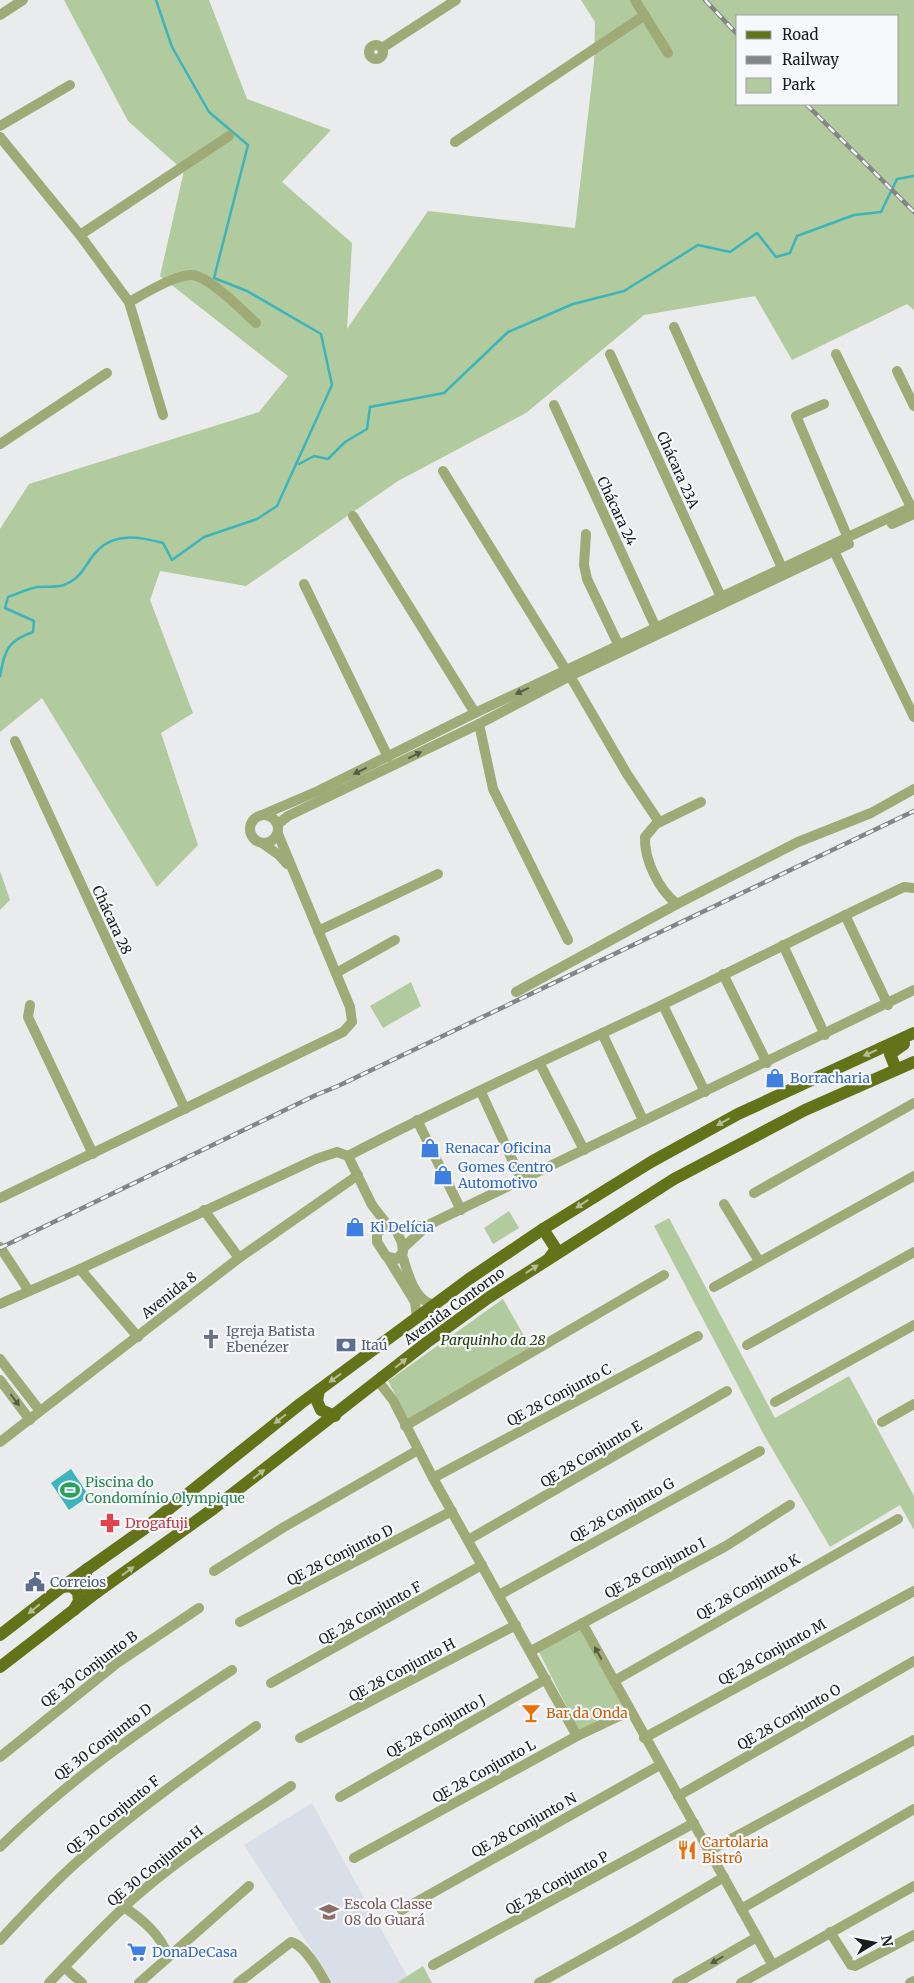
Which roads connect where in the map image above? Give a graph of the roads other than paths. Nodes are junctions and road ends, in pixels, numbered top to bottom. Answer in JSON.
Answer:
{"nodes":[{"id":1,"x":23,"y":0,"type":"edge"},
{"id":2,"x":456,"y":0,"type":"edge"},
{"id":3,"x":635,"y":0,"type":"edge"},
{"id":4,"x":0,"y":15,"type":"edge"},
{"id":5,"x":645,"y":15,"type":"junction"},
{"id":6,"x":668,"y":53,"type":"dead end"},
{"id":7,"x":369,"y":57,"type":"dead end"},
{"id":8,"x":70,"y":85,"type":"dead end"},
{"id":9,"x":0,"y":126,"type":"edge"},
{"id":10,"x":229,"y":136,"type":"dead end"},
{"id":11,"x":0,"y":137,"type":"edge"},
{"id":12,"x":455,"y":142,"type":"dead end"},
{"id":13,"x":80,"y":235,"type":"junction"},
{"id":14,"x":129,"y":302,"type":"junction"},
{"id":15,"x":256,"y":323,"type":"dead end"},
{"id":16,"x":674,"y":327,"type":"dead end"},
{"id":17,"x":610,"y":354,"type":"dead end"},
{"id":18,"x":836,"y":354,"type":"dead end"},
{"id":19,"x":897,"y":371,"type":"dead end"},
{"id":20,"x":107,"y":373,"type":"dead end"},
{"id":21,"x":824,"y":404,"type":"dead end"},
{"id":22,"x":554,"y":405,"type":"dead end"},
{"id":23,"x":914,"y":406,"type":"edge"},
{"id":24,"x":162,"y":415,"type":"dead end"},
{"id":25,"x":0,"y":444,"type":"edge"},
{"id":26,"x":443,"y":471,"type":"dead end"},
{"id":27,"x":913,"y":509,"type":"edge"},
{"id":28,"x":353,"y":516,"type":"dead end"},
{"id":29,"x":586,"y":534,"type":"dead end"},
{"id":30,"x":848,"y":538,"type":"junction"},
{"id":31,"x":834,"y":551,"type":"junction"},
{"id":32,"x":782,"y":568,"type":"junction"},
{"id":33,"x":304,"y":584,"type":"dead end"},
{"id":34,"x":721,"y":597,"type":"junction"},
{"id":35,"x":656,"y":628,"type":"junction"},
{"id":36,"x":620,"y":649,"type":"junction"},
{"id":37,"x":568,"y":673,"type":"junction"},
{"id":38,"x":475,"y":713,"type":"junction"},
{"id":39,"x":914,"y":717,"type":"edge"},
{"id":40,"x":479,"y":724,"type":"junction"},
{"id":41,"x":15,"y":742,"type":"dead end"},
{"id":42,"x":388,"y":757,"type":"junction"},
{"id":43,"x":914,"y":790,"type":"edge"},
{"id":44,"x":701,"y":802,"type":"dead end"},
{"id":45,"x":262,"y":815,"type":"junction"},
{"id":46,"x":659,"y":822,"type":"junction"},
{"id":47,"x":278,"y":829,"type":"junction"},
{"id":48,"x":262,"y":843,"type":"junction"},
{"id":49,"x":292,"y":871,"type":"junction"},
{"id":50,"x":438,"y":874,"type":"dead end"},
{"id":51,"x":913,"y":888,"type":"edge"},
{"id":52,"x":677,"y":904,"type":"junction"},
{"id":53,"x":845,"y":915,"type":"junction"},
{"id":54,"x":318,"y":931,"type":"junction"},
{"id":55,"x":395,"y":940,"type":"dead end"},
{"id":56,"x":568,"y":940,"type":"dead end"},
{"id":57,"x":783,"y":945,"type":"junction"},
{"id":58,"x":336,"y":973,"type":"junction"},
{"id":59,"x":723,"y":974,"type":"junction"},
{"id":60,"x":914,"y":990,"type":"edge"},
{"id":61,"x":516,"y":992,"type":"dead end"},
{"id":62,"x":30,"y":1005,"type":"dead end"},
{"id":63,"x":663,"y":1005,"type":"junction"},
{"id":64,"x":888,"y":1005,"type":"junction"},
{"id":65,"x":602,"y":1033,"type":"junction"},
{"id":66,"x":914,"y":1033,"type":"edge"},
{"id":67,"x":825,"y":1035,"type":"junction"},
{"id":68,"x":914,"y":1062,"type":"edge"},
{"id":69,"x":767,"y":1063,"type":"junction"},
{"id":70,"x":540,"y":1064,"type":"junction"},
{"id":71,"x":896,"y":1069,"type":"junction"},
{"id":72,"x":480,"y":1092,"type":"junction"},
{"id":73,"x":705,"y":1092,"type":"junction"},
{"id":74,"x":914,"y":1103,"type":"edge"},
{"id":75,"x":185,"y":1109,"type":"junction"},
{"id":76,"x":417,"y":1120,"type":"junction"},
{"id":77,"x":643,"y":1120,"type":"junction"},
{"id":78,"x":584,"y":1150,"type":"junction"},
{"id":79,"x":93,"y":1154,"type":"junction"},
{"id":80,"x":348,"y":1156,"type":"junction"},
{"id":81,"x":358,"y":1175,"type":"junction"},
{"id":82,"x":914,"y":1176,"type":"edge"},
{"id":83,"x":522,"y":1181,"type":"junction"},
{"id":84,"x":754,"y":1193,"type":"dead end"},
{"id":85,"x":0,"y":1198,"type":"edge"},
{"id":86,"x":724,"y":1204,"type":"dead end"},
{"id":87,"x":372,"y":1205,"type":"junction"},
{"id":88,"x":204,"y":1210,"type":"junction"},
{"id":89,"x":461,"y":1210,"type":"junction"},
{"id":90,"x":428,"y":1225,"type":"junction"},
{"id":91,"x":392,"y":1228,"type":"junction"},
{"id":92,"x":543,"y":1229,"type":"junction"},
{"id":93,"x":377,"y":1234,"type":"junction"},
{"id":94,"x":0,"y":1247,"type":"edge"},
{"id":95,"x":402,"y":1252,"type":"junction"},
{"id":96,"x":914,"y":1252,"type":"edge"},
{"id":97,"x":550,"y":1257,"type":"junction"},
{"id":98,"x":239,"y":1258,"type":"junction"},
{"id":99,"x":388,"y":1258,"type":"junction"},
{"id":100,"x":759,"y":1261,"type":"junction"},
{"id":101,"x":80,"y":1269,"type":"junction"},
{"id":102,"x":664,"y":1276,"type":"dead end"},
{"id":103,"x":714,"y":1287,"type":"dead end"},
{"id":104,"x":29,"y":1291,"type":"junction"},
{"id":105,"x":0,"y":1304,"type":"edge"},
{"id":106,"x":434,"y":1305,"type":"junction"},
{"id":107,"x":418,"y":1318,"type":"junction"},
{"id":108,"x":914,"y":1325,"type":"edge"},
{"id":109,"x":698,"y":1336,"type":"dead end"},
{"id":110,"x":138,"y":1337,"type":"junction"},
{"id":111,"x":747,"y":1345,"type":"dead end"},
{"id":112,"x":0,"y":1359,"type":"edge"},
{"id":113,"x":14,"y":1377,"type":"junction"},
{"id":114,"x":378,"y":1381,"type":"junction"},
{"id":115,"x":2,"y":1383,"type":"edge"},
{"id":116,"x":319,"y":1390,"type":"junction"},
{"id":117,"x":726,"y":1391,"type":"dead end"},
{"id":118,"x":775,"y":1402,"type":"dead end"},
{"id":119,"x":914,"y":1404,"type":"edge"},
{"id":120,"x":40,"y":1411,"type":"junction"},
{"id":121,"x":335,"y":1416,"type":"junction"},
{"id":122,"x":30,"y":1420,"type":"junction"},
{"id":123,"x":882,"y":1422,"type":"dead end"},
{"id":124,"x":405,"y":1426,"type":"junction"},
{"id":125,"x":0,"y":1442,"type":"edge"},
{"id":126,"x":418,"y":1450,"type":"junction"},
{"id":127,"x":760,"y":1451,"type":"dead end"},
{"id":128,"x":433,"y":1478,"type":"junction"},
{"id":129,"x":790,"y":1505,"type":"dead end"},
{"id":130,"x":452,"y":1511,"type":"junction"},
{"id":131,"x":898,"y":1519,"type":"dead end"},
{"id":132,"x":468,"y":1540,"type":"junction"},
{"id":133,"x":482,"y":1566,"type":"junction"},
{"id":134,"x":87,"y":1569,"type":"junction"},
{"id":135,"x":214,"y":1571,"type":"dead end"},
{"id":136,"x":62,"y":1587,"type":"junction"},
{"id":137,"x":914,"y":1591,"type":"edge"},
{"id":138,"x":97,"y":1592,"type":"junction"},
{"id":139,"x":499,"y":1595,"type":"junction"},
{"id":140,"x":199,"y":1608,"type":"dead end"},
{"id":141,"x":74,"y":1610,"type":"junction"},
{"id":142,"x":240,"y":1622,"type":"dead end"},
{"id":143,"x":582,"y":1623,"type":"junction"},
{"id":144,"x":516,"y":1625,"type":"junction"},
{"id":145,"x":0,"y":1635,"type":"edge"},
{"id":146,"x":531,"y":1651,"type":"junction"},
{"id":147,"x":914,"y":1661,"type":"edge"},
{"id":148,"x":0,"y":1667,"type":"edge"},
{"id":149,"x":232,"y":1670,"type":"dead end"},
{"id":150,"x":546,"y":1679,"type":"junction"},
{"id":151,"x":614,"y":1681,"type":"junction"},
{"id":152,"x":271,"y":1683,"type":"dead end"},
{"id":153,"x":630,"y":1711,"type":"junction"},
{"id":154,"x":256,"y":1726,"type":"dead end"},
{"id":155,"x":576,"y":1736,"type":"junction"},
{"id":156,"x":300,"y":1738,"type":"dead end"},
{"id":157,"x":644,"y":1738,"type":"junction"},
{"id":158,"x":914,"y":1740,"type":"edge"},
{"id":159,"x":0,"y":1757,"type":"edge"},
{"id":160,"x":660,"y":1765,"type":"junction"},
{"id":161,"x":291,"y":1786,"type":"dead end"},
{"id":162,"x":678,"y":1796,"type":"junction"},
{"id":163,"x":340,"y":1797,"type":"dead end"},
{"id":164,"x":914,"y":1809,"type":"edge"},
{"id":165,"x":694,"y":1823,"type":"junction"},
{"id":166,"x":0,"y":1847,"type":"edge"},
{"id":167,"x":709,"y":1851,"type":"junction"},
{"id":168,"x":354,"y":1858,"type":"dead end"},
{"id":169,"x":724,"y":1877,"type":"junction"},
{"id":170,"x":249,"y":1886,"type":"dead end"},
{"id":171,"x":913,"y":1890,"type":"edge"},
{"id":172,"x":124,"y":1907,"type":"junction"},
{"id":173,"x":741,"y":1909,"type":"junction"},
{"id":174,"x":402,"y":1910,"type":"dead end"},
{"id":175,"x":830,"y":1932,"type":"junction"},
{"id":176,"x":914,"y":1935,"type":"edge"},
{"id":177,"x":757,"y":1937,"type":"junction"},
{"id":178,"x":0,"y":1940,"type":"edge"},
{"id":179,"x":168,"y":1956,"type":"junction"},
{"id":180,"x":772,"y":1964,"type":"junction"},
{"id":181,"x":433,"y":1965,"type":"dead end"},
{"id":182,"x":64,"y":1967,"type":"junction"},
{"id":183,"x":914,"y":1981,"type":"edge"},
{"id":184,"x":49,"y":1983,"type":"edge"},
{"id":185,"x":82,"y":1983,"type":"edge"},
{"id":186,"x":139,"y":1983,"type":"edge"},
{"id":187,"x":238,"y":1983,"type":"edge"},
{"id":188,"x":326,"y":1983,"type":"edge"},
{"id":189,"x":539,"y":1983,"type":"edge"},
{"id":190,"x":677,"y":1983,"type":"edge"},
{"id":191,"x":741,"y":1983,"type":"edge"},
{"id":192,"x":910,"y":1983,"type":"edge"}],
"edges":[{"from":1,"to":4,"type":"street"},
{"from":2,"to":7,"type":"street"},
{"from":3,"to":5,"type":"street"},
{"from":5,"to":6,"type":"street"},
{"from":5,"to":12,"type":"street"},
{"from":8,"to":9,"type":"street"},
{"from":10,"to":13,"type":"street"},
{"from":11,"to":13,"type":"street"},
{"from":13,"to":14,"type":"street"},
{"from":14,"to":15,"type":"street"},
{"from":14,"to":24,"type":"street"},
{"from":16,"to":32,"type":"street"},
{"from":17,"to":34,"type":"street","name":"Chácara 23A"},
{"from":18,"to":27,"type":"street"},
{"from":19,"to":23,"type":"street"},
{"from":20,"to":25,"type":"street"},
{"from":21,"to":30,"type":"street"},
{"from":22,"to":35,"type":"street","name":"Chácara 24"},
{"from":26,"to":37,"type":"street"},
{"from":27,"to":30,"type":"street"},
{"from":27,"to":31,"type":"street"},
{"from":28,"to":38,"type":"street"},
{"from":29,"to":36,"type":"street"},
{"from":30,"to":32,"type":"street"},
{"from":31,"to":36,"type":"street"},
{"from":31,"to":39,"type":"street"},
{"from":32,"to":34,"type":"street"},
{"from":33,"to":42,"type":"street"},
{"from":34,"to":35,"type":"street"},
{"from":35,"to":36,"type":"street"},
{"from":36,"to":37,"type":"street"},
{"from":37,"to":38,"type":"street","one_way":true},
{"from":37,"to":40,"type":"street"},
{"from":37,"to":46,"type":"street"},
{"from":38,"to":42,"type":"street"},
{"from":47,"to":40,"type":"street","one_way":true},
{"from":40,"to":56,"type":"street"},
{"from":41,"to":75,"type":"street","name":"Chácara 28"},
{"from":42,"to":45,"type":"street","one_way":true},
{"from":43,"to":52,"type":"street"},
{"from":44,"to":46,"type":"street"},
{"from":45,"to":47,"type":"street"},
{"from":45,"to":48,"type":"street"},
{"from":46,"to":52,"type":"street"},
{"from":47,"to":48,"type":"street"},
{"from":47,"to":49,"type":"street"},
{"from":48,"to":49,"type":"street"},
{"from":49,"to":54,"type":"street"},
{"from":50,"to":54,"type":"street"},
{"from":51,"to":53,"type":"street"},
{"from":52,"to":61,"type":"street"},
{"from":53,"to":57,"type":"street"},
{"from":53,"to":64,"type":"street"},
{"from":54,"to":58,"type":"street"},
{"from":55,"to":58,"type":"street"},
{"from":57,"to":59,"type":"street"},
{"from":57,"to":67,"type":"street"},
{"from":58,"to":75,"type":"street"},
{"from":59,"to":63,"type":"street"},
{"from":59,"to":69,"type":"street"},
{"from":60,"to":64,"type":"street"},
{"from":62,"to":79,"type":"street"},
{"from":63,"to":65,"type":"street"},
{"from":63,"to":73,"type":"street"},
{"from":64,"to":67,"type":"street"},
{"from":65,"to":70,"type":"street"},
{"from":65,"to":77,"type":"street"},
{"from":66,"to":71,"type":"main road"},
{"from":66,"to":92,"type":"main road","name":"Avenida Contorno","one_way":true},
{"from":67,"to":69,"type":"street"},
{"from":68,"to":71,"type":"main road","name":"Avenida Contorno"},
{"from":69,"to":73,"type":"street"},
{"from":70,"to":72,"type":"street"},
{"from":70,"to":78,"type":"street"},
{"from":71,"to":97,"type":"main road","name":"Avenida Contorno"},
{"from":72,"to":76,"type":"street"},
{"from":72,"to":83,"type":"street"},
{"from":73,"to":77,"type":"street"},
{"from":74,"to":84,"type":"street"},
{"from":75,"to":79,"type":"street"},
{"from":76,"to":80,"type":"street"},
{"from":76,"to":89,"type":"street"},
{"from":77,"to":78,"type":"street"},
{"from":78,"to":83,"type":"street"},
{"from":79,"to":85,"type":"street"},
{"from":80,"to":81,"type":"street"},
{"from":80,"to":88,"type":"street"},
{"from":81,"to":87,"type":"street"},
{"from":81,"to":98,"type":"street","name":"Avenida 8"},
{"from":82,"to":100,"type":"street"},
{"from":83,"to":89,"type":"street"},
{"from":86,"to":100,"type":"street"},
{"from":87,"to":91,"type":"street"},
{"from":87,"to":93,"type":"street"},
{"from":88,"to":98,"type":"street"},
{"from":88,"to":101,"type":"street"},
{"from":89,"to":90,"type":"street"},
{"from":90,"to":91,"type":"street"},
{"from":90,"to":95,"type":"street"},
{"from":91,"to":93,"type":"street"},
{"from":91,"to":95,"type":"street"},
{"from":92,"to":97,"type":"main road"},
{"from":92,"to":106,"type":"main road","name":"Avenida Contorno"},
{"from":93,"to":99,"type":"street"},
{"from":94,"to":104,"type":"street"},
{"from":95,"to":99,"type":"street"},
{"from":95,"to":106,"type":"street"},
{"from":96,"to":111,"type":"street"},
{"from":114,"to":97,"type":"main road","name":"Avenida Contorno","one_way":true},
{"from":98,"to":110,"type":"street","name":"Avenida 8"},
{"from":99,"to":107,"type":"street"},
{"from":100,"to":103,"type":"street"},
{"from":101,"to":104,"type":"street"},
{"from":101,"to":110,"type":"street"},
{"from":102,"to":124,"type":"street"},
{"from":104,"to":105,"type":"street"},
{"from":106,"to":107,"type":"main road","name":"Avenida Contorno"},
{"from":107,"to":116,"type":"main road","name":"Avenida Contorno","one_way":true},
{"from":108,"to":118,"type":"street"},
{"from":109,"to":128,"type":"street","name":"QE 28 Conjunto C"},
{"from":110,"to":120,"type":"street","name":"Avenida 8"},
{"from":112,"to":113,"type":"street"},
{"from":113,"to":115,"type":"street"},
{"from":113,"to":120,"type":"street"},
{"from":114,"to":121,"type":"main road","name":"Avenida Contorno"},
{"from":114,"to":124,"type":"street"},
{"from":115,"to":122,"type":"street","one_way":true},
{"from":116,"to":121,"type":"main road"},
{"from":116,"to":134,"type":"main road","name":"Avenida Contorno","one_way":true},
{"from":117,"to":132,"type":"street","name":"QE 28 Conjunto E"},
{"from":119,"to":123,"type":"street"},
{"from":120,"to":122,"type":"street","name":"Avenida 8"},
{"from":138,"to":121,"type":"main road","name":"Avenida Contorno","one_way":true},
{"from":122,"to":125,"type":"street","name":"Avenida 8"},
{"from":124,"to":126,"type":"street"},
{"from":126,"to":128,"type":"street"},
{"from":126,"to":135,"type":"street"},
{"from":127,"to":139,"type":"street","name":"QE 28 Conjunto G"},
{"from":128,"to":130,"type":"street"},
{"from":129,"to":143,"type":"street","name":"QE 28 Conjunto I"},
{"from":130,"to":132,"type":"street"},
{"from":130,"to":142,"type":"street","name":"QE 28 Conjunto D"},
{"from":131,"to":151,"type":"street","name":"QE 28 Conjunto K"},
{"from":132,"to":133,"type":"street"},
{"from":133,"to":139,"type":"street"},
{"from":133,"to":152,"type":"street","name":"QE 28 Conjunto F"},
{"from":134,"to":136,"type":"main road","name":"Avenida Contorno"},
{"from":134,"to":138,"type":"main road"},
{"from":136,"to":141,"type":"main road"},
{"from":136,"to":145,"type":"main road","name":"Avenida Contorno","one_way":true},
{"from":137,"to":157,"type":"street","name":"QE 28 Conjunto M"},
{"from":138,"to":141,"type":"main road","name":"Avenida Contorno"},
{"from":139,"to":144,"type":"street"},
{"from":140,"to":159,"type":"street","name":"QE 30 Conjunto B"},
{"from":141,"to":148,"type":"main road","name":"Avenida Contorno"},
{"from":143,"to":146,"type":"street","name":"QE 28 Conjunto I"},
{"from":151,"to":143,"type":"street","one_way":true},
{"from":144,"to":146,"type":"street"},
{"from":144,"to":156,"type":"street","name":"QE 28 Conjunto H"},
{"from":146,"to":150,"type":"street"},
{"from":147,"to":162,"type":"street","name":"QE 28 Conjunto O"},
{"from":149,"to":166,"type":"street","name":"QE 30 Conjunto D"},
{"from":150,"to":155,"type":"street"},
{"from":150,"to":163,"type":"street","name":"QE 28 Conjunto J"},
{"from":151,"to":153,"type":"street"},
{"from":153,"to":155,"type":"street","name":"QE 28 Conjunto L"},
{"from":153,"to":157,"type":"street"},
{"from":154,"to":178,"type":"street","name":"QE 30 Conjunto F"},
{"from":155,"to":168,"type":"street","name":"QE 28 Conjunto L"},
{"from":157,"to":160,"type":"street"},
{"from":158,"to":167,"type":"street"},
{"from":160,"to":162,"type":"street"},
{"from":160,"to":174,"type":"street","name":"QE 28 Conjunto N"},
{"from":161,"to":172,"type":"street","name":"QE 30 Conjunto H"},
{"from":162,"to":165,"type":"street"},
{"from":164,"to":173,"type":"street"},
{"from":165,"to":167,"type":"street"},
{"from":165,"to":181,"type":"street","name":"QE 28 Conjunto P"},
{"from":167,"to":169,"type":"street"},
{"from":169,"to":173,"type":"street"},
{"from":169,"to":189,"type":"street"},
{"from":170,"to":179,"type":"street"},
{"from":171,"to":175,"type":"street"},
{"from":172,"to":179,"type":"street"},
{"from":172,"to":182,"type":"street","name":"QE 30 Conjunto H"},
{"from":173,"to":177,"type":"street"},
{"from":175,"to":176,"type":"street"},
{"from":175,"to":180,"type":"street"},
{"from":177,"to":180,"type":"street"},
{"from":177,"to":190,"type":"street","one_way":true},
{"from":179,"to":186,"type":"street"},
{"from":180,"to":191,"type":"street"},
{"from":182,"to":184,"type":"street","name":"QE 30 Conjunto H"},
{"from":182,"to":185,"type":"street"},
{"from":183,"to":192,"type":"street"},
{"from":187,"to":188,"type":"street"}]}
